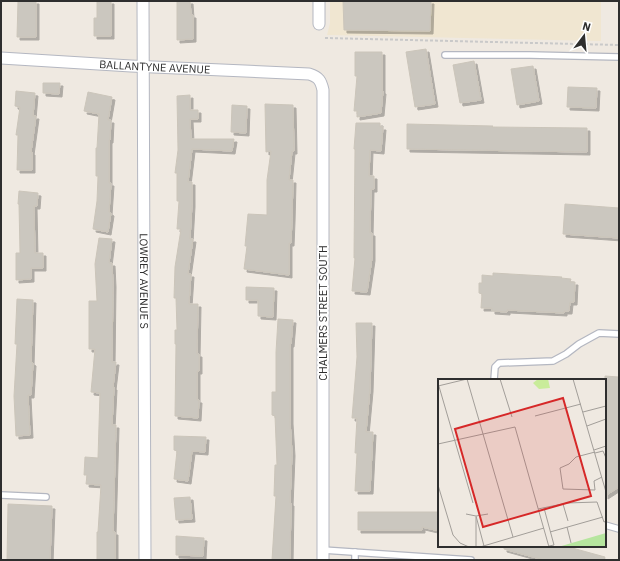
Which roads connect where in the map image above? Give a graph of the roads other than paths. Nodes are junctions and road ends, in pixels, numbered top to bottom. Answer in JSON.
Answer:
{"nodes":[{"id":1,"x":143,"y":1,"type":"edge"},
{"id":2,"x":319,"y":1,"type":"edge"},
{"id":3,"x":319,"y":24,"type":"dead end"},
{"id":4,"x":445,"y":55,"type":"dead end"},
{"id":5,"x":619,"y":57,"type":"edge"},
{"id":6,"x":1,"y":58,"type":"edge"},
{"id":7,"x":143,"y":67,"type":"junction"},
{"id":8,"x":309,"y":74,"type":"joint"},
{"id":9,"x":619,"y":334,"type":"edge"},
{"id":10,"x":494,"y":379,"type":"edge"},
{"id":11,"x":1,"y":495,"type":"edge"},
{"id":12,"x":46,"y":497,"type":"dead end"},
{"id":13,"x":606,"y":526,"type":"edge"},
{"id":14,"x":619,"y":529,"type":"edge"},
{"id":15,"x":355,"y":552,"type":"junction"},
{"id":16,"x":323,"y":555,"type":"edge"},
{"id":17,"x":145,"y":560,"type":"edge"},
{"id":18,"x":355,"y":560,"type":"edge"},
{"id":19,"x":461,"y":560,"type":"edge"},
{"id":20,"x":471,"y":560,"type":"edge"}],
"edges":[{"from":1,"to":7,"type":"street","name":"LOWREY AVENUE S"},
{"from":2,"to":3,"type":"street"},
{"from":4,"to":5,"type":"lane"},
{"from":6,"to":7,"type":"street","name":"BALLANTYNE AVENUE"},
{"from":7,"to":8,"type":"street","name":"BALLANTYNE AVENUE"},
{"from":7,"to":17,"type":"street","name":"LOWREY AVENUE S"},
{"from":8,"to":16,"type":"street","name":"CHALMERS STREET SOUTH"},
{"from":9,"to":10,"type":"lane"},
{"from":11,"to":12,"type":"lane"},
{"from":13,"to":14,"type":"lane"},
{"from":15,"to":16,"type":"lane"},
{"from":15,"to":18,"type":"lane"},
{"from":15,"to":19,"type":"lane"},
{"from":19,"to":20,"type":"lane"}]}
